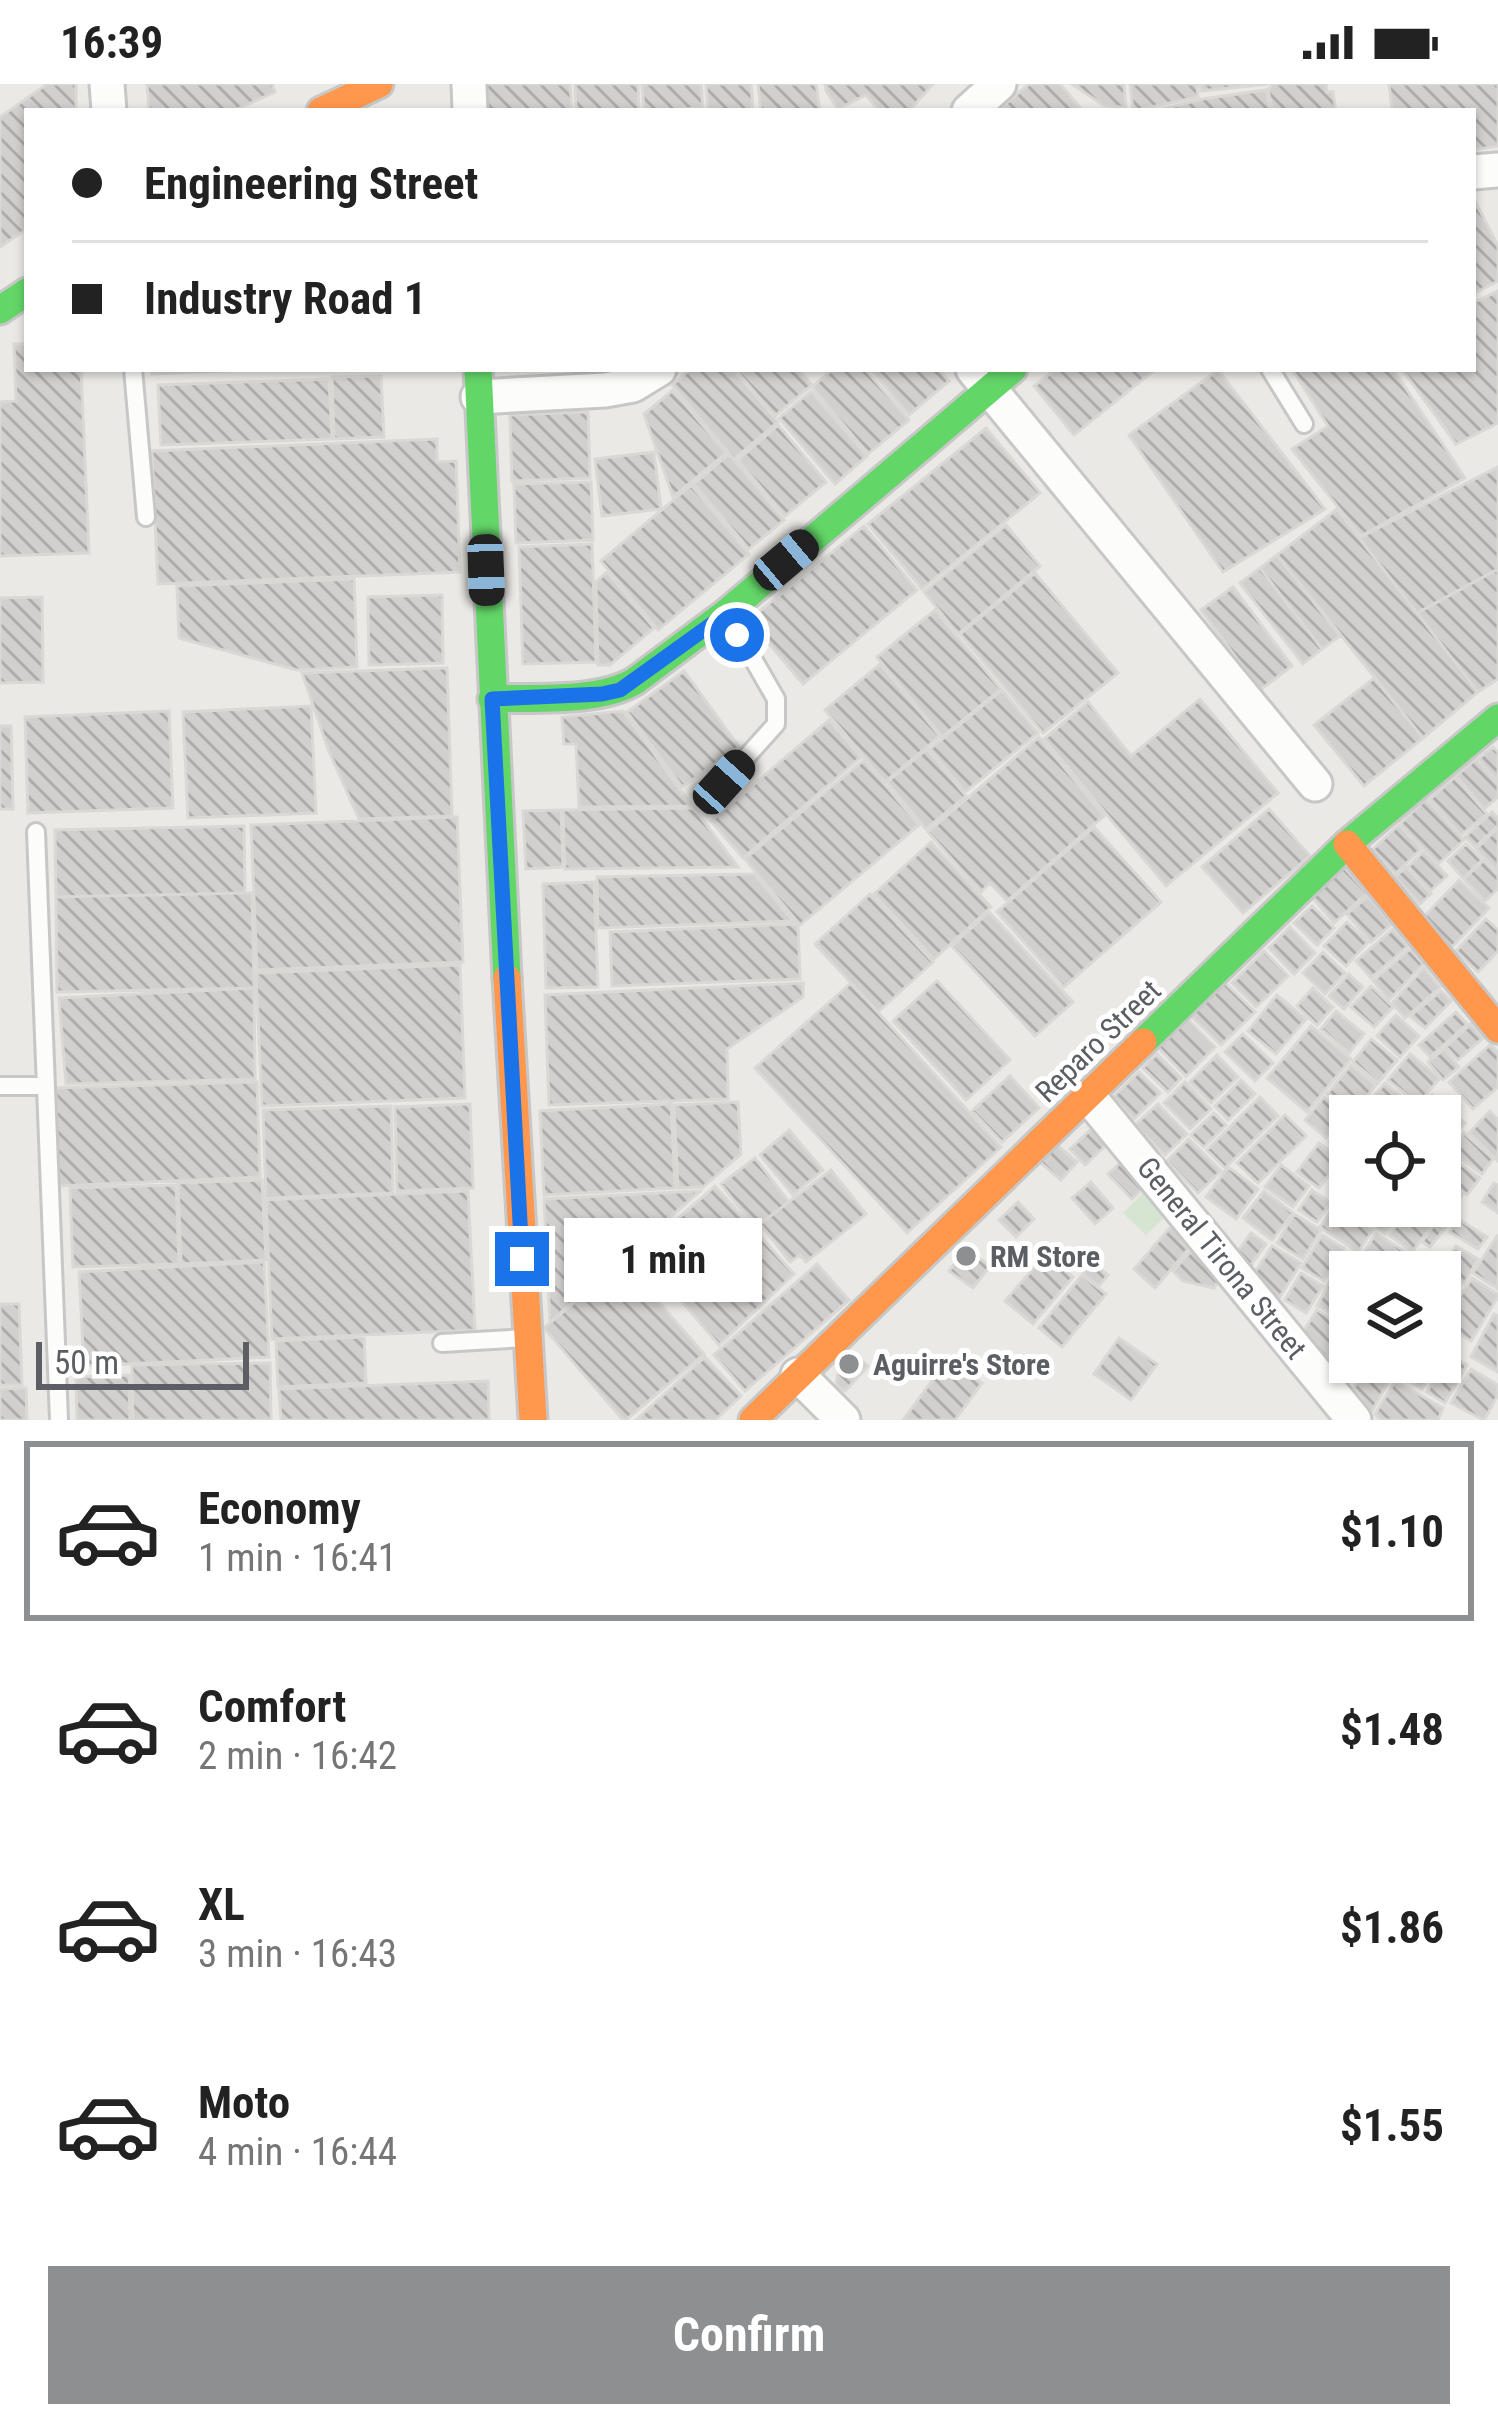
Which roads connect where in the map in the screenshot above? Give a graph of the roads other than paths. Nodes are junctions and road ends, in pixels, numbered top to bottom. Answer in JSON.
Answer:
{"nodes":[{"id":1,"x":999,"y":84,"type":"edge"},
{"id":2,"x":365,"y":87,"type":"edge"},
{"id":3,"x":326,"y":108,"type":"edge"},
{"id":4,"x":972,"y":108,"type":"edge"},
{"id":5,"x":133,"y":372,"type":"edge"},
{"id":6,"x":654,"y":372,"type":"edge"},
{"id":7,"x":1272,"y":372,"type":"edge"},
{"id":8,"x":992,"y":376,"type":"edge"},
{"id":9,"x":478,"y":383,"type":"edge"},
{"id":10,"x":1304,"y":424,"type":"dead end"},
{"id":11,"x":146,"y":517,"type":"dead end"},
{"id":12,"x":727,"y":613,"type":"junction"},
{"id":13,"x":492,"y":699,"type":"junction"},
{"id":14,"x":1498,"y":718,"type":"edge"},
{"id":15,"x":724,"y":782,"type":"dead end"},
{"id":16,"x":1315,"y":784,"type":"dead end"},
{"id":17,"x":36,"y":832,"type":"dead end"},
{"id":18,"x":1347,"y":844,"type":"junction"},
{"id":19,"x":1498,"y":1029,"type":"edge"},
{"id":20,"x":0,"y":1086,"type":"edge"},
{"id":21,"x":46,"y":1086,"type":"junction"},
{"id":22,"x":1089,"y":1097,"type":"junction"},
{"id":23,"x":526,"y":1338,"type":"junction"},
{"id":24,"x":442,"y":1343,"type":"dead end"},
{"id":25,"x":798,"y":1376,"type":"junction"},
{"id":26,"x":58,"y":1420,"type":"edge"},
{"id":27,"x":533,"y":1420,"type":"edge"},
{"id":28,"x":752,"y":1420,"type":"edge"},
{"id":29,"x":843,"y":1420,"type":"edge"},
{"id":30,"x":1354,"y":1420,"type":"edge"}],
"edges":[{"from":1,"to":4,"type":"street"},
{"from":2,"to":3,"type":"street"},
{"from":5,"to":11,"type":"lane"},
{"from":6,"to":9,"type":"street"},
{"from":7,"to":10,"type":"lane"},
{"from":8,"to":12,"type":"street"},
{"from":8,"to":16,"type":"street"},
{"from":9,"to":13,"type":"street"},
{"from":12,"to":13,"type":"street"},
{"from":12,"to":15,"type":"lane"},
{"from":13,"to":23,"type":"street"},
{"from":14,"to":18,"type":"street","name":"Reparo Street"},
{"from":17,"to":21,"type":"lane"},
{"from":18,"to":19,"type":"street"},
{"from":18,"to":22,"type":"street","name":"Reparo Street"},
{"from":20,"to":21,"type":"lane"},
{"from":21,"to":26,"type":"lane"},
{"from":22,"to":25,"type":"street","name":"Reparo Street"},
{"from":22,"to":30,"type":"street","name":"General Tirona Street"},
{"from":23,"to":24,"type":"lane"},
{"from":23,"to":27,"type":"street"},
{"from":25,"to":28,"type":"street","name":"Reparo Street"},
{"from":25,"to":29,"type":"street"}]}
